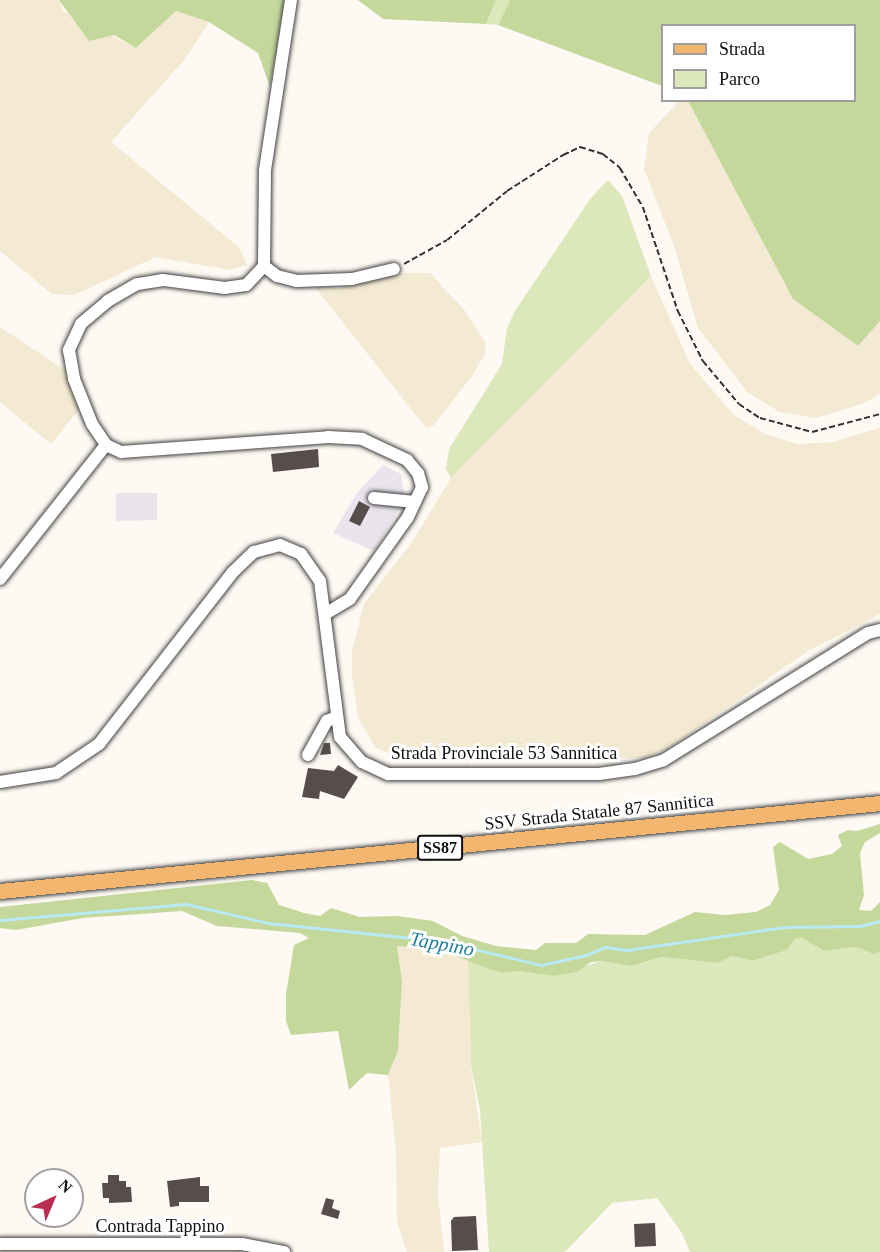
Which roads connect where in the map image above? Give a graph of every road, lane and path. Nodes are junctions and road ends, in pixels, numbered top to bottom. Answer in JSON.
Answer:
{"nodes":[{"id":1,"x":291,"y":0,"type":"edge"},
{"id":2,"x":264,"y":266,"type":"junction"},
{"id":3,"x":394,"y":269,"type":"joint"},
{"id":4,"x":880,"y":414,"type":"edge"},
{"id":5,"x":106,"y":445,"type":"junction"},
{"id":6,"x":374,"y":498,"type":"dead end"},
{"id":7,"x":415,"y":502,"type":"junction"},
{"id":8,"x":0,"y":579,"type":"edge"},
{"id":9,"x":325,"y":614,"type":"junction"},
{"id":10,"x":880,"y":630,"type":"edge"},
{"id":11,"x":336,"y":717,"type":"junction"},
{"id":12,"x":308,"y":755,"type":"dead end"},
{"id":13,"x":0,"y":782,"type":"edge"},
{"id":14,"x":880,"y":804,"type":"edge"},
{"id":15,"x":0,"y":891,"type":"edge"},
{"id":16,"x":0,"y":1244,"type":"edge"},
{"id":17,"x":284,"y":1252,"type":"edge"}],
"edges":[{"from":1,"to":2,"type":"street"},
{"from":2,"to":3,"type":"street"},
{"from":2,"to":5,"type":"street"},
{"from":3,"to":4,"type":"path"},
{"from":5,"to":7,"type":"street"},
{"from":5,"to":8,"type":"street"},
{"from":6,"to":7,"type":"street"},
{"from":7,"to":9,"type":"street"},
{"from":9,"to":11,"type":"street","name":"Strada Provinciale 53 Sannitica"},
{"from":9,"to":13,"type":"street","name":"Strada Provinciale 53 Sannitica"},
{"from":10,"to":11,"type":"street","name":"Strada Provinciale 53 Sannitica"},
{"from":11,"to":12,"type":"street"},
{"from":14,"to":15,"type":"main road","name":"SSV Strada Statale 87 Sannitica","number":"SS87"},
{"from":16,"to":17,"type":"street","name":"Contrada Tappino"}]}
